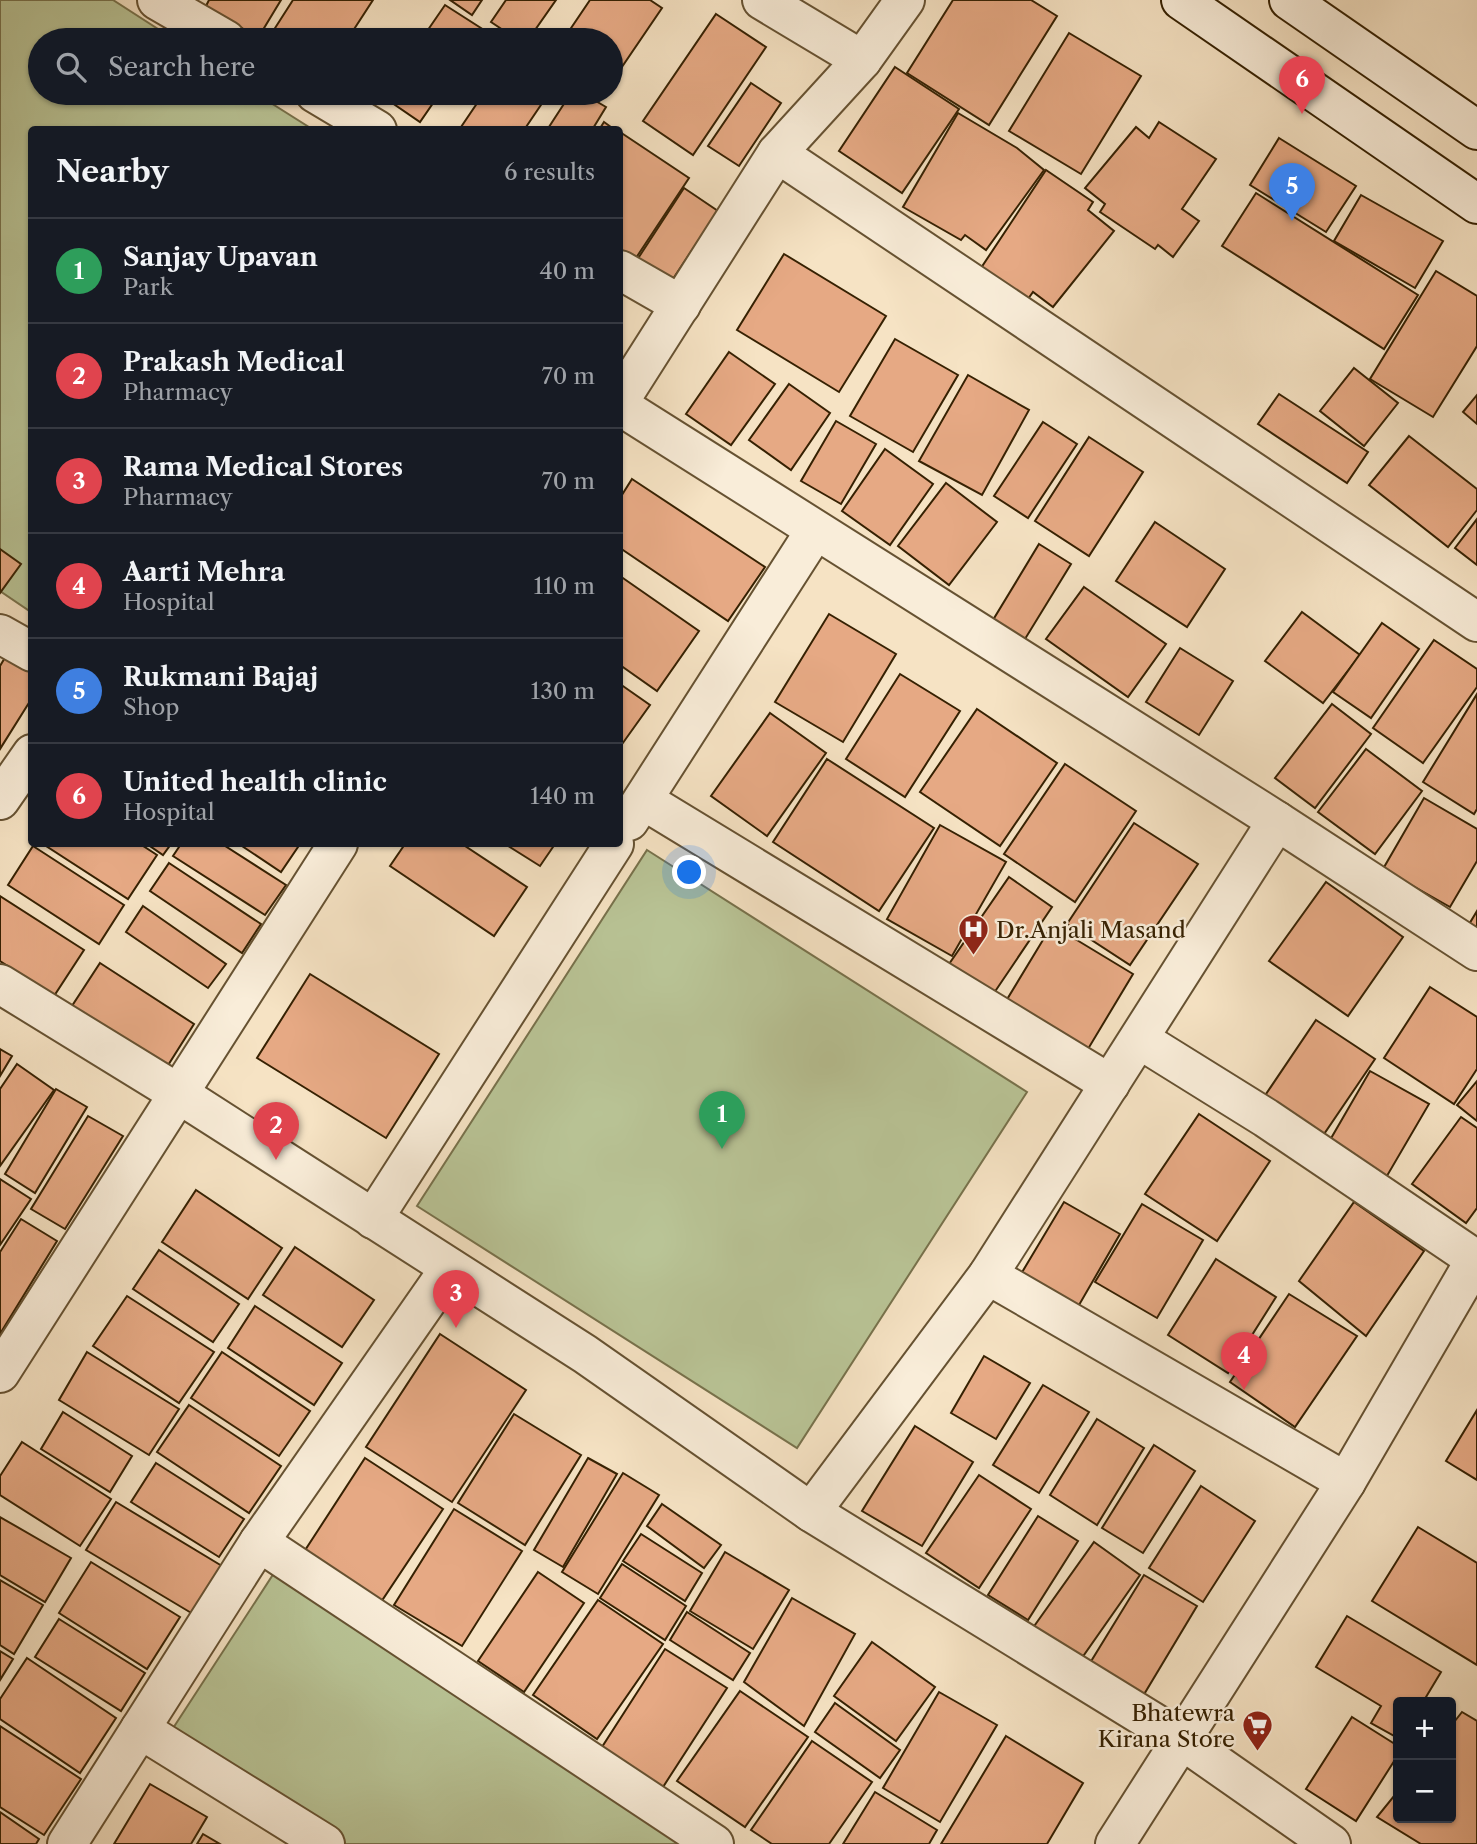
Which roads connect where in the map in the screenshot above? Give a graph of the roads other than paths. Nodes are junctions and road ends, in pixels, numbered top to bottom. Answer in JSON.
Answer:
{"nodes":[{"id":1,"x":158,"y":0,"type":"edge"},
{"id":2,"x":762,"y":0,"type":"edge"},
{"id":3,"x":905,"y":0,"type":"edge"},
{"id":4,"x":1181,"y":0,"type":"edge"},
{"id":5,"x":1289,"y":0,"type":"edge"},
{"id":6,"x":206,"y":28,"type":"edge"},
{"id":7,"x":862,"y":60,"type":"junction"},
{"id":8,"x":335,"y":105,"type":"edge"},
{"id":9,"x":370,"y":126,"type":"edge"},
{"id":10,"x":1477,"y":130,"type":"edge"},
{"id":11,"x":777,"y":153,"type":"junction"},
{"id":12,"x":1477,"y":204,"type":"edge"},
{"id":13,"x":623,"y":272,"type":"edge"},
{"id":14,"x":681,"y":306,"type":"junction"},
{"id":15,"x":623,"y":395,"type":"edge"},
{"id":16,"x":623,"y":408,"type":"edge"},
{"id":17,"x":815,"y":531,"type":"junction"},
{"id":18,"x":1477,"y":622,"type":"edge"},
{"id":19,"x":0,"y":634,"type":"edge"},
{"id":20,"x":28,"y":650,"type":"edge"},
{"id":21,"x":28,"y":760,"type":"edge"},
{"id":22,"x":0,"y":800,"type":"edge"},
{"id":23,"x":643,"y":800,"type":"junction"},
{"id":24,"x":1277,"y":821,"type":"junction"},
{"id":25,"x":623,"y":830,"type":"edge"},
{"id":26,"x":336,"y":847,"type":"edge"},
{"id":27,"x":612,"y":847,"type":"edge"},
{"id":28,"x":1477,"y":951,"type":"edge"},
{"id":29,"x":0,"y":985,"type":"edge"},
{"id":30,"x":1139,"y":1039,"type":"junction"},
{"id":31,"x":1110,"y":1084,"type":"junction"},
{"id":32,"x":179,"y":1094,"type":"junction"},
{"id":33,"x":373,"y":1219,"type":"junction"},
{"id":34,"x":1476,"y":1258,"type":"edge"},
{"id":35,"x":450,"y":1268,"type":"junction"},
{"id":36,"x":988,"y":1275,"type":"junction"},
{"id":37,"x":5,"y":1354,"type":"edge"},
{"id":38,"x":1346,"y":1482,"type":"junction"},
{"id":39,"x":811,"y":1512,"type":"junction"},
{"id":40,"x":259,"y":1542,"type":"junction"},
{"id":41,"x":140,"y":1729,"type":"junction"},
{"id":42,"x":1182,"y":1740,"type":"junction"},
{"id":43,"x":67,"y":1844,"type":"edge"},
{"id":44,"x":325,"y":1844,"type":"edge"},
{"id":45,"x":714,"y":1844,"type":"edge"},
{"id":46,"x":1115,"y":1844,"type":"edge"},
{"id":47,"x":1331,"y":1844,"type":"edge"}],
"edges":[{"from":1,"to":6,"type":"street"},
{"from":2,"to":7,"type":"street"},
{"from":3,"to":7,"type":"street"},
{"from":4,"to":12,"type":"street"},
{"from":5,"to":10,"type":"street"},
{"from":7,"to":11,"type":"street"},
{"from":8,"to":9,"type":"street"},
{"from":11,"to":14,"type":"street"},
{"from":11,"to":18,"type":"street"},
{"from":13,"to":14,"type":"street"},
{"from":14,"to":15,"type":"street"},
{"from":16,"to":17,"type":"street"},
{"from":17,"to":23,"type":"street"},
{"from":17,"to":24,"type":"street"},
{"from":19,"to":20,"type":"street"},
{"from":21,"to":22,"type":"street"},
{"from":23,"to":25,"type":"street"},
{"from":23,"to":31,"type":"street"},
{"from":24,"to":28,"type":"street"},
{"from":24,"to":30,"type":"street"},
{"from":26,"to":32,"type":"street"},
{"from":27,"to":33,"type":"street"},
{"from":29,"to":32,"type":"street"},
{"from":30,"to":31,"type":"street"},
{"from":30,"to":34,"type":"street"},
{"from":31,"to":36,"type":"street"},
{"from":32,"to":33,"type":"street"},
{"from":32,"to":37,"type":"street"},
{"from":33,"to":35,"type":"street"},
{"from":34,"to":38,"type":"street"},
{"from":35,"to":39,"type":"street"},
{"from":35,"to":40,"type":"street"},
{"from":36,"to":38,"type":"street"},
{"from":36,"to":39,"type":"street"},
{"from":38,"to":42,"type":"street"},
{"from":39,"to":42,"type":"street"},
{"from":40,"to":41,"type":"street"},
{"from":40,"to":45,"type":"street"},
{"from":41,"to":43,"type":"street"},
{"from":41,"to":44,"type":"street"},
{"from":42,"to":46,"type":"street"},
{"from":42,"to":47,"type":"street"}]}
